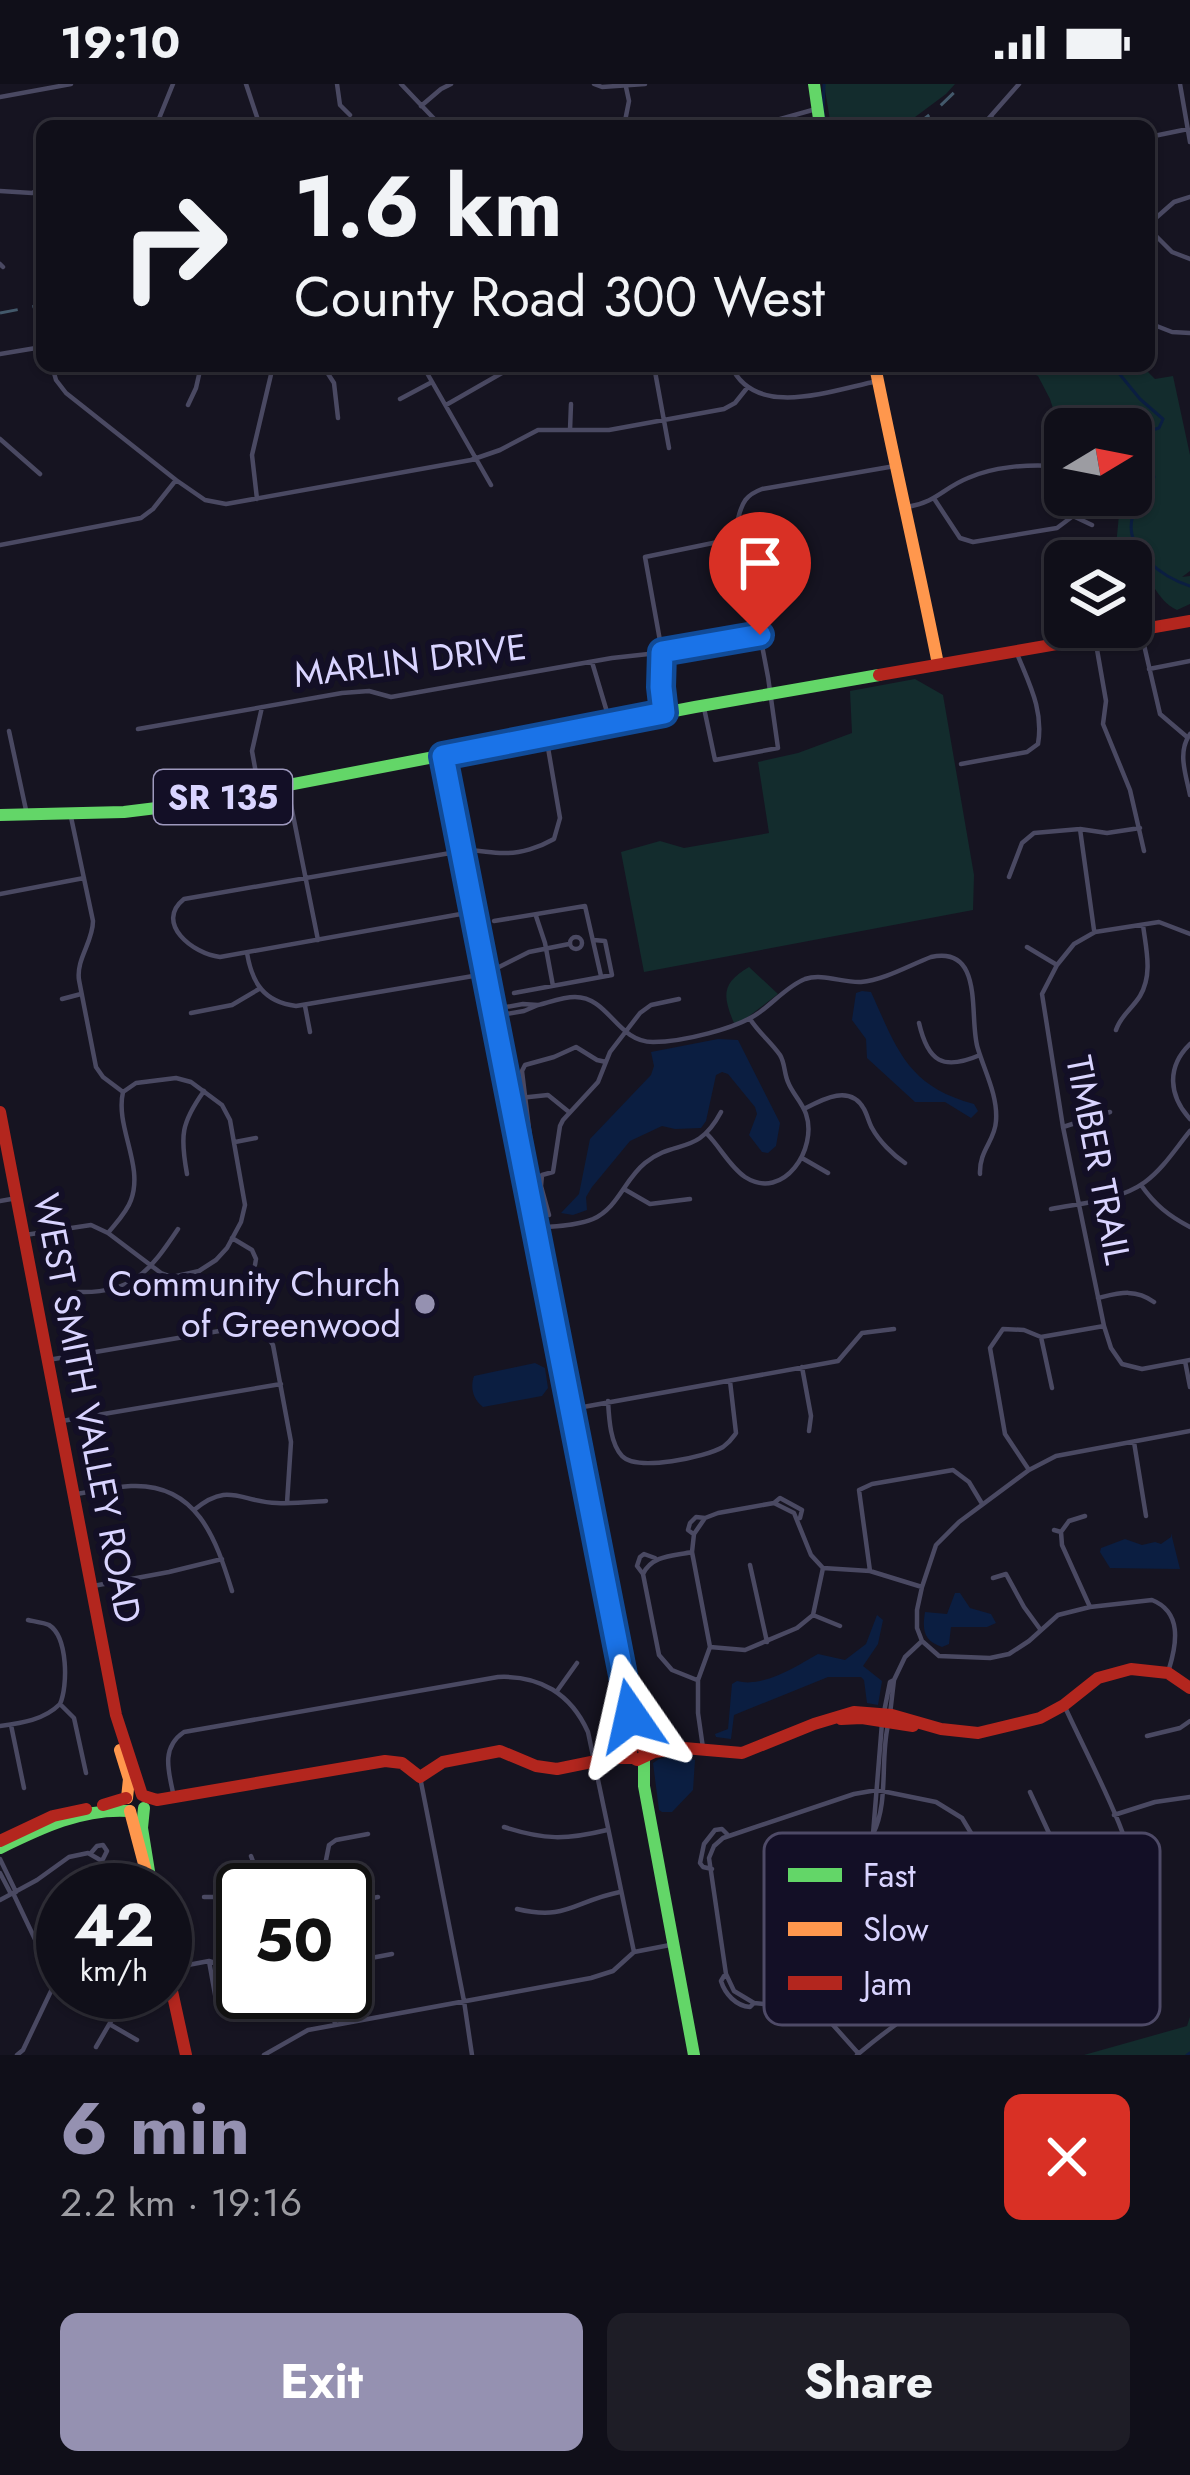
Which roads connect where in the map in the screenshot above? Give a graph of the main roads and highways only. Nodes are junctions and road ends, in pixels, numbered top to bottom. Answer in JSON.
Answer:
{"nodes":[{"id":1,"x":814,"y":84,"type":"edge"},
{"id":2,"x":819,"y":120,"type":"edge"},
{"id":3,"x":876,"y":374,"type":"edge"},
{"id":4,"x":1190,"y":621,"type":"edge"},
{"id":5,"x":938,"y":664,"type":"junction"},
{"id":6,"x":443,"y":756,"type":"junction"},
{"id":7,"x":0,"y":815,"type":"edge"},
{"id":8,"x":0,"y":1112,"type":"edge"},
{"id":9,"x":1190,"y":1688,"type":"edge"},
{"id":10,"x":638,"y":1752,"type":"junction"},
{"id":11,"x":138,"y":1802,"type":"junction"},
{"id":12,"x":0,"y":1844,"type":"edge"},
{"id":13,"x":148,"y":1863,"type":"edge"},
{"id":14,"x":178,"y":2019,"type":"edge"},
{"id":15,"x":186,"y":2055,"type":"edge"},
{"id":16,"x":694,"y":2055,"type":"edge"}],
"edges":[{"from":1,"to":2,"type":"main road"},
{"from":3,"to":5,"type":"main road"},
{"from":4,"to":5,"type":"main road","number":"SR 135"},
{"from":5,"to":6,"type":"main road","number":"SR 135"},
{"from":6,"to":7,"type":"main road","number":"SR 135"},
{"from":6,"to":10,"type":"main road"},
{"from":8,"to":11,"type":"main road","name":"WEST SMITH VALLEY ROAD"},
{"from":9,"to":10,"type":"main road"},
{"from":10,"to":11,"type":"main road"},
{"from":10,"to":16,"type":"main road"},
{"from":11,"to":12,"type":"main road"},
{"from":11,"to":13,"type":"main road","name":"WEST SMITH VALLEY ROAD"},
{"from":14,"to":15,"type":"main road"}]}
